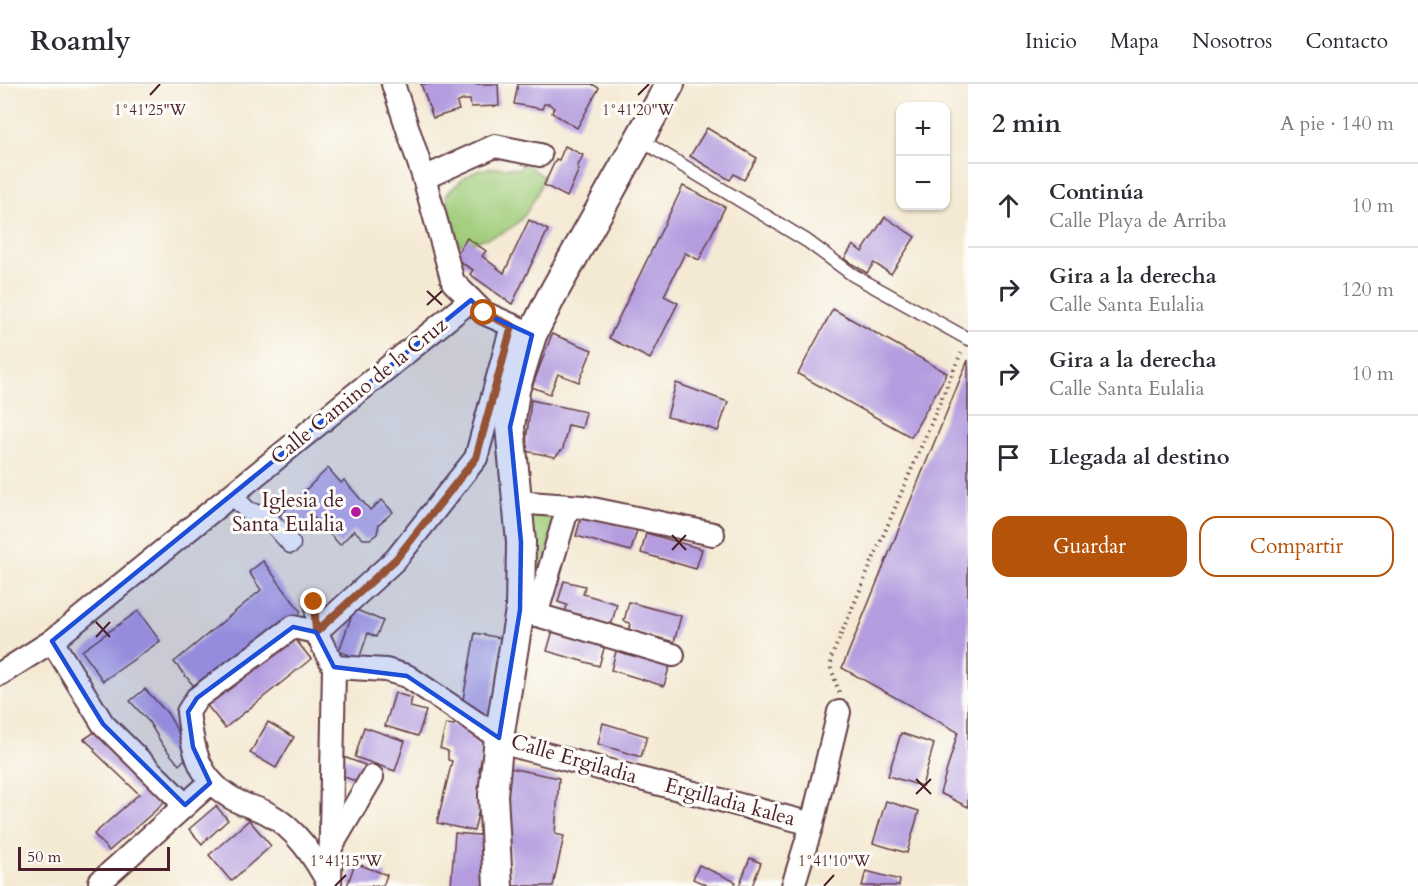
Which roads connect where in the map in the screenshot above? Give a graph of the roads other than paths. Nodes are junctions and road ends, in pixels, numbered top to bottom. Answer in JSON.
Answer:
{"nodes":[{"id":1,"x":393,"y":84,"type":"edge"},
{"id":2,"x":670,"y":84,"type":"edge"},
{"id":3,"x":639,"y":139,"type":"junction"},
{"id":4,"x":540,"y":155,"type":"dead end"},
{"id":5,"x":424,"y":178,"type":"junction"},
{"id":6,"x":471,"y":300,"type":"junction"},
{"id":7,"x":522,"y":330,"type":"junction"},
{"id":8,"x":967,"y":338,"type":"edge"},
{"id":9,"x":233,"y":496,"type":"junction"},
{"id":10,"x":516,"y":502,"type":"junction"},
{"id":11,"x":568,"y":507,"type":"junction"},
{"id":12,"x":713,"y":534,"type":"dead end"},
{"id":13,"x":291,"y":544,"type":"dead end"},
{"id":14,"x":314,"y":602,"type":"dead end"},
{"id":15,"x":528,"y":613,"type":"junction"},
{"id":16,"x":316,"y":632,"type":"junction"},
{"id":17,"x":52,"y":641,"type":"junction"},
{"id":18,"x":673,"y":655,"type":"dead end"},
{"id":19,"x":334,"y":667,"type":"junction"},
{"id":20,"x":0,"y":675,"type":"edge"},
{"id":21,"x":839,"y":712,"type":"road end"},
{"id":22,"x":499,"y":738,"type":"junction"},
{"id":23,"x":372,"y":777,"type":"dead end"},
{"id":24,"x":648,"y":780,"type":"joint"},
{"id":25,"x":210,"y":783,"type":"junction"},
{"id":26,"x":185,"y":805,"type":"junction"},
{"id":27,"x":812,"y":824,"type":"junction"},
{"id":28,"x":332,"y":846,"type":"junction"},
{"id":29,"x":97,"y":885,"type":"edge"},
{"id":30,"x":330,"y":885,"type":"edge"},
{"id":31,"x":498,"y":886,"type":"edge"},
{"id":32,"x":793,"y":886,"type":"edge"}],
"edges":[{"from":1,"to":5,"type":"street"},
{"from":2,"to":3,"type":"street"},
{"from":3,"to":7,"type":"street"},
{"from":3,"to":8,"type":"lane"},
{"from":4,"to":5,"type":"street"},
{"from":5,"to":6,"type":"street"},
{"from":6,"to":7,"type":"street"},
{"from":6,"to":9,"type":"street","name":"Calle Camino de la Cruz"},
{"from":7,"to":10,"type":"street"},
{"from":7,"to":16,"type":"street"},
{"from":9,"to":13,"type":"street"},
{"from":9,"to":17,"type":"street","name":"Calle Camino de la Cruz"},
{"from":10,"to":11,"type":"street"},
{"from":10,"to":15,"type":"street"},
{"from":11,"to":12,"type":"street"},
{"from":11,"to":15,"type":"street"},
{"from":14,"to":16,"type":"street"},
{"from":15,"to":18,"type":"street"},
{"from":15,"to":22,"type":"street"},
{"from":16,"to":19,"type":"street"},
{"from":16,"to":25,"type":"street"},
{"from":17,"to":20,"type":"street","name":"Calle Camino de la Cruz"},
{"from":17,"to":26,"type":"street"},
{"from":19,"to":22,"type":"street","name":"Calle Ergiladia"},
{"from":19,"to":28,"type":"street"},
{"from":21,"to":27,"type":"street","name":"Ergilladia kalea"},
{"from":22,"to":24,"type":"street","name":"Calle Ergiladia"},
{"from":22,"to":31,"type":"street"},
{"from":23,"to":28,"type":"street"},
{"from":24,"to":27,"type":"street","name":"Ergilladia kalea"},
{"from":25,"to":26,"type":"street"},
{"from":25,"to":30,"type":"street"},
{"from":26,"to":29,"type":"street"},
{"from":27,"to":32,"type":"street","name":"Ergilladia kalea"},
{"from":28,"to":30,"type":"street"}]}
